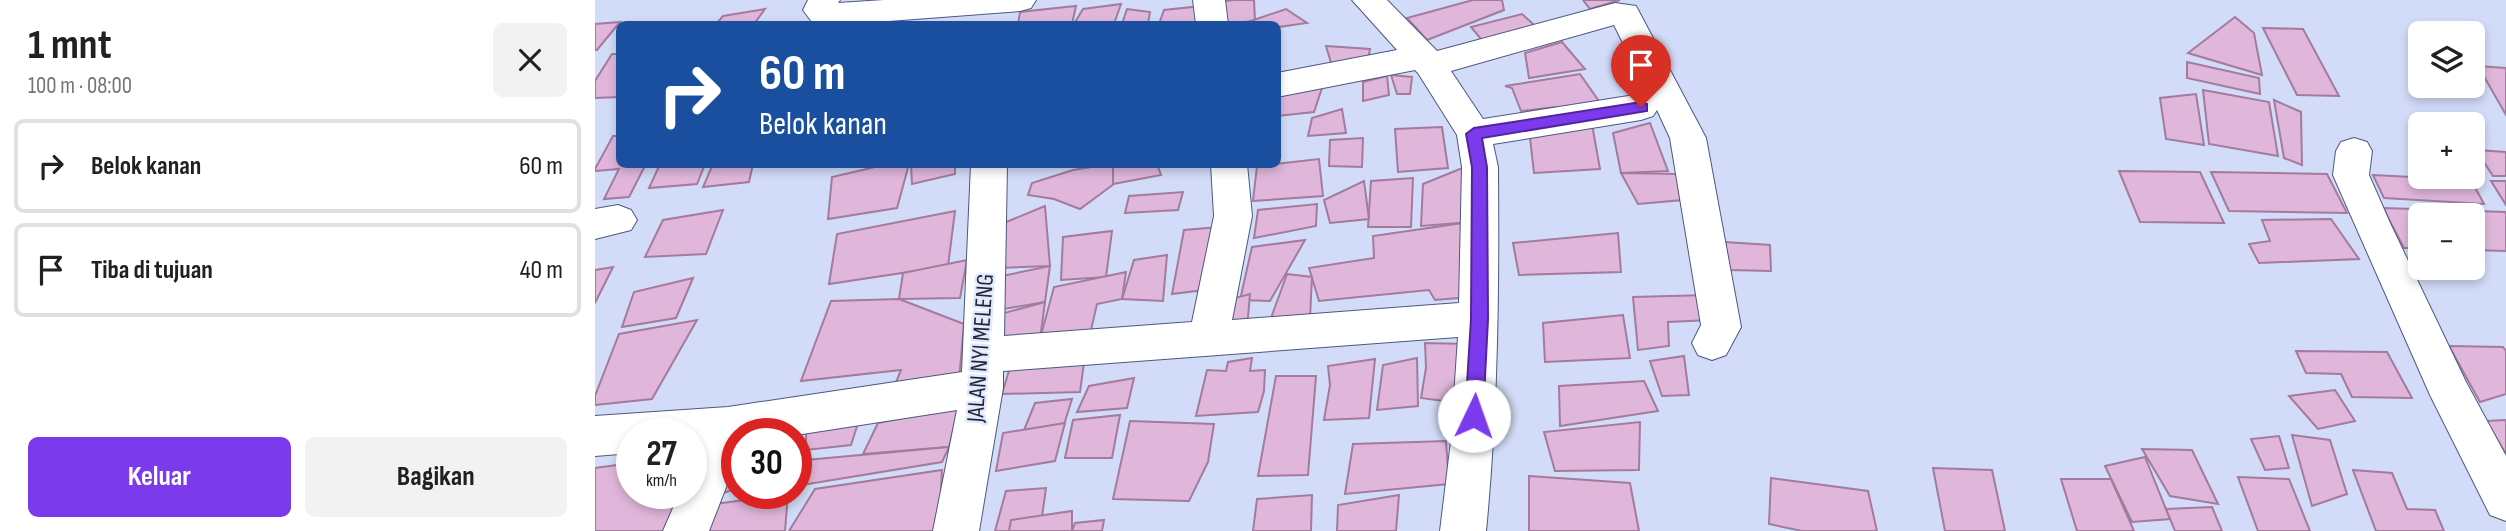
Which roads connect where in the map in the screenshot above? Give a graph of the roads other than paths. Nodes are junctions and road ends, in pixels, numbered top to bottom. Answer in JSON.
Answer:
{"nodes":[{"id":1,"x":824,"y":0,"type":"edge"},
{"id":2,"x":1209,"y":0,"type":"edge"},
{"id":3,"x":1368,"y":0,"type":"edge"},
{"id":4,"x":1007,"y":7,"type":"edge"},
{"id":5,"x":1212,"y":21,"type":"edge"},
{"id":6,"x":1412,"y":61,"type":"junction"},
{"id":7,"x":1281,"y":84,"type":"edge"},
{"id":8,"x":1641,"y":107,"type":"dead end"},
{"id":9,"x":1474,"y":134,"type":"junction"},
{"id":10,"x":2354,"y":152,"type":"dead end"},
{"id":11,"x":989,"y":168,"type":"edge"},
{"id":12,"x":1229,"y":168,"type":"edge"},
{"id":13,"x":1463,"y":320,"type":"junction"},
{"id":14,"x":1209,"y":337,"type":"junction"},
{"id":15,"x":1712,"y":343,"type":"dead end"},
{"id":16,"x":983,"y":372,"type":"junction"},
{"id":17,"x":766,"y":418,"type":"edge"},
{"id":18,"x":721,"y":427,"type":"edge"},
{"id":19,"x":595,"y":436,"type":"edge"},
{"id":20,"x":721,"y":444,"type":"edge"},
{"id":21,"x":2506,"y":500,"type":"edge"},
{"id":22,"x":686,"y":531,"type":"edge"},
{"id":23,"x":956,"y":531,"type":"edge"},
{"id":24,"x":1463,"y":531,"type":"edge"}],
"edges":[{"from":1,"to":4,"type":"street"},
{"from":2,"to":5,"type":"street"},
{"from":3,"to":6,"type":"street"},
{"from":6,"to":7,"type":"street"},
{"from":6,"to":9,"type":"street"},
{"from":6,"to":15,"type":"street"},
{"from":8,"to":9,"type":"street"},
{"from":9,"to":13,"type":"street"},
{"from":10,"to":21,"type":"street"},
{"from":11,"to":16,"type":"street","name":"JALAN NYI MELENG"},
{"from":12,"to":14,"type":"street"},
{"from":13,"to":14,"type":"street"},
{"from":13,"to":24,"type":"street"},
{"from":14,"to":16,"type":"street"},
{"from":16,"to":17,"type":"street"},
{"from":16,"to":23,"type":"street","name":"JALAN NYI MELENG"},
{"from":18,"to":19,"type":"street"},
{"from":20,"to":22,"type":"street"}]}
